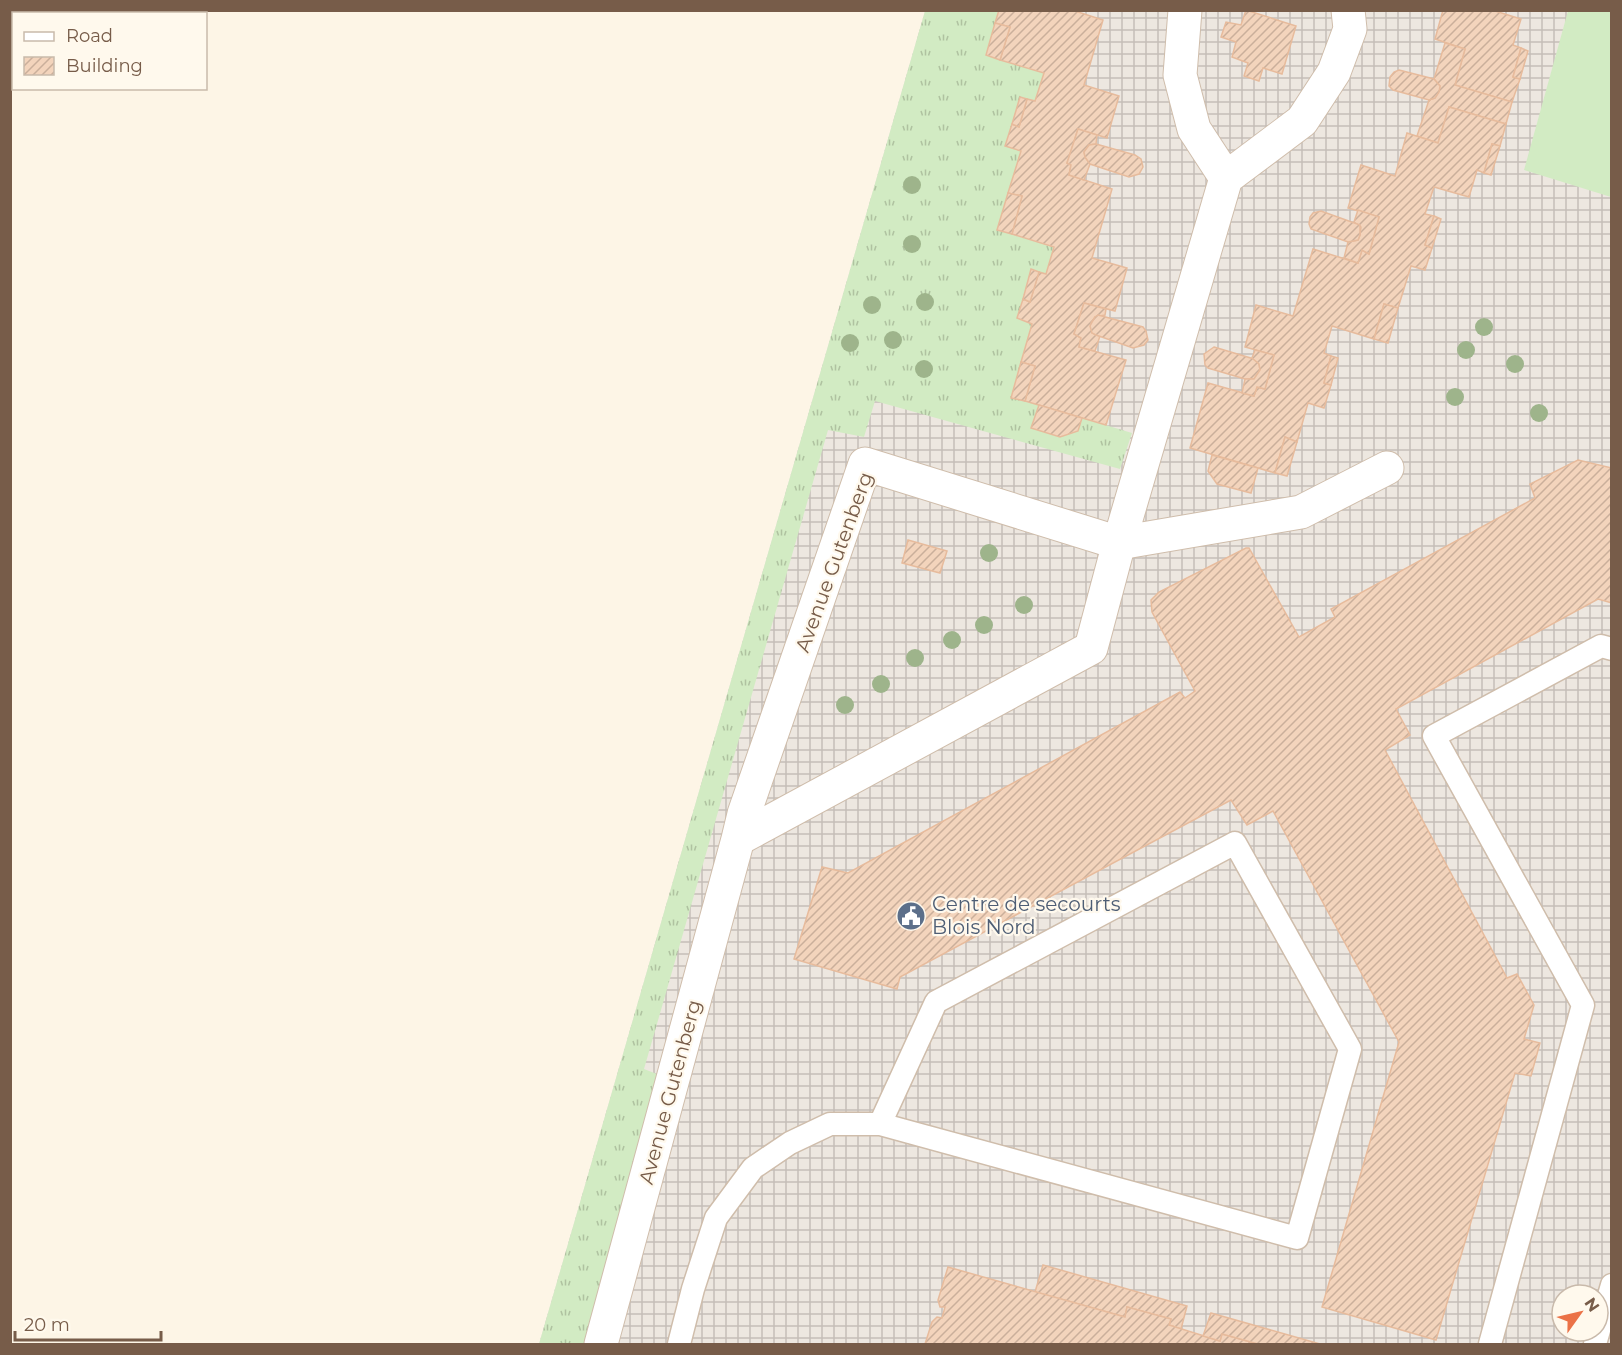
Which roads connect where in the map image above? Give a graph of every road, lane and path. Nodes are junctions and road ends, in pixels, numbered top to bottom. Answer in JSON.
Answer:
{"nodes":[{"id":1,"x":1185,"y":10,"type":"edge"},
{"id":2,"x":1348,"y":10,"type":"edge"},
{"id":3,"x":1226,"y":178,"type":"junction"},
{"id":4,"x":1388,"y":468,"type":"dead end"},
{"id":5,"x":1119,"y":543,"type":"junction"},
{"id":6,"x":1611,"y":649,"type":"edge"},
{"id":7,"x":741,"y":827,"type":"junction"},
{"id":8,"x":880,"y":1124,"type":"junction"},
{"id":9,"x":1611,"y":1285,"type":"edge"},
{"id":10,"x":601,"y":1344,"type":"edge"},
{"id":11,"x":680,"y":1344,"type":"edge"},
{"id":12,"x":1490,"y":1344,"type":"edge"},
{"id":13,"x":1595,"y":1344,"type":"edge"}],
"edges":[{"from":1,"to":3,"type":"street"},
{"from":2,"to":3,"type":"street"},
{"from":3,"to":5,"type":"street"},
{"from":4,"to":5,"type":"street","name":"Avenue Gutenberg"},
{"from":5,"to":7,"type":"street"},
{"from":5,"to":7,"type":"street","name":"Avenue Gutenberg"},
{"from":6,"to":12,"type":"lane"},
{"from":7,"to":10,"type":"street","name":"Avenue Gutenberg"},
{"from":8,"to":8,"type":"lane"},
{"from":8,"to":11,"type":"lane"},
{"from":9,"to":13,"type":"lane"}]}
